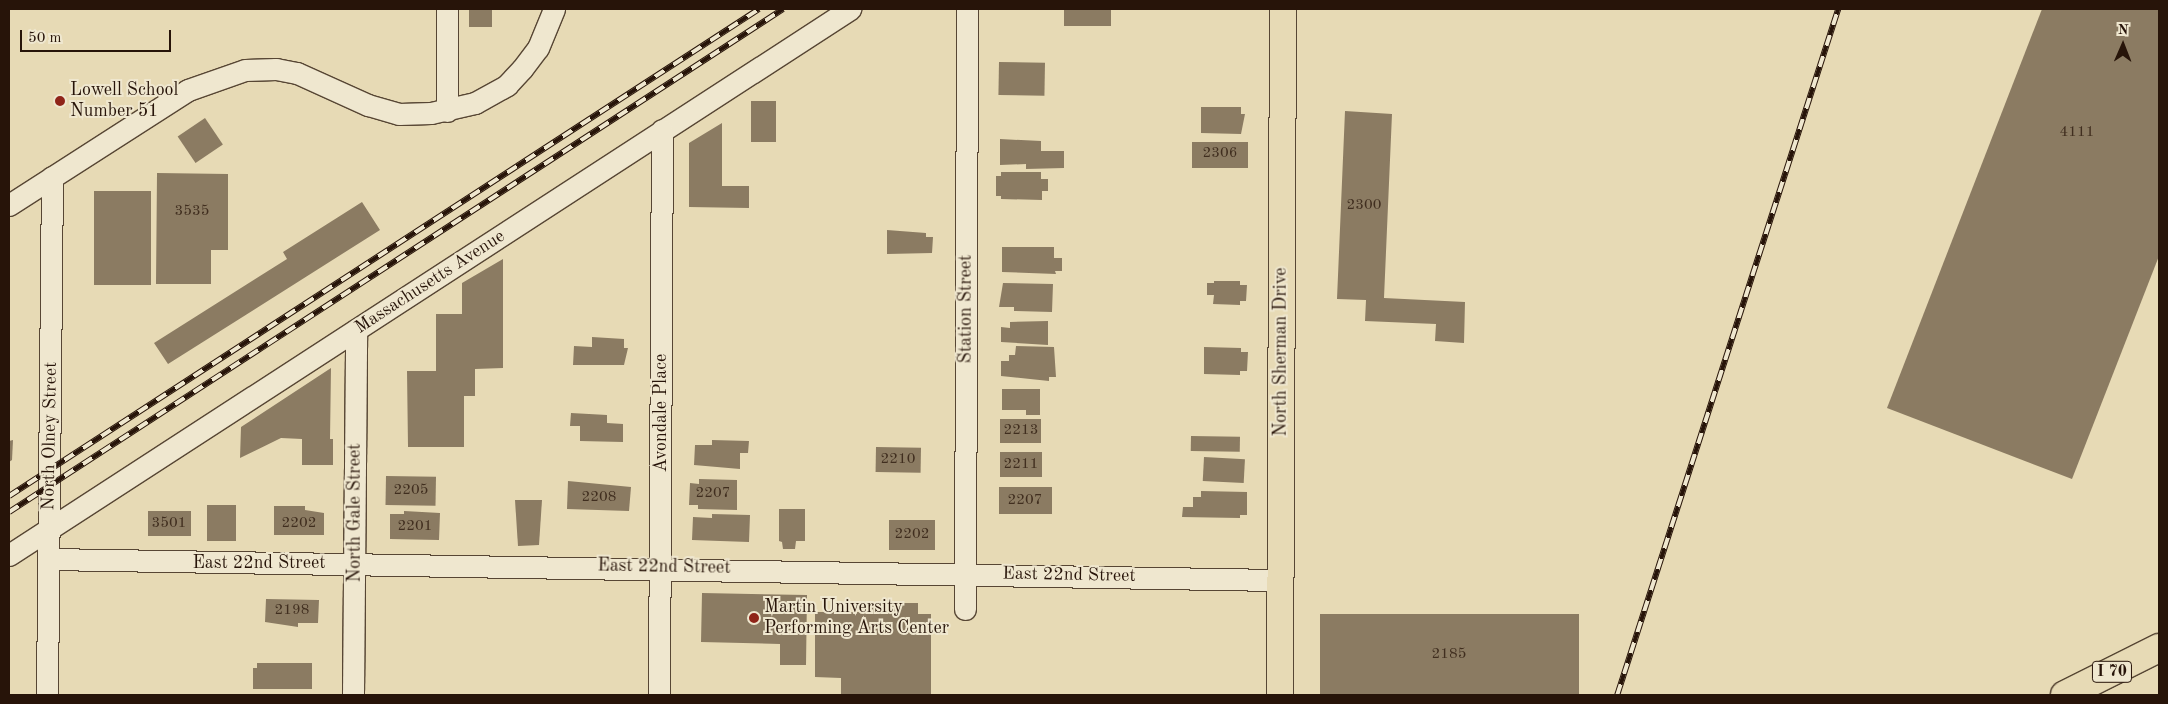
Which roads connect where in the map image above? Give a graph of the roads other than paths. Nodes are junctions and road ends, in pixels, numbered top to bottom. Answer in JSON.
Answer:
{"nodes":[{"id":1,"x":447,"y":9,"type":"edge"},
{"id":2,"x":554,"y":9,"type":"edge"},
{"id":3,"x":850,"y":9,"type":"edge"},
{"id":4,"x":967,"y":9,"type":"edge"},
{"id":5,"x":1283,"y":9,"type":"edge"},
{"id":6,"x":447,"y":110,"type":"junction"},
{"id":7,"x":662,"y":130,"type":"junction"},
{"id":8,"x":52,"y":177,"type":"junction"},
{"id":9,"x":9,"y":205,"type":"edge"},
{"id":10,"x":356,"y":330,"type":"junction"},
{"id":11,"x":49,"y":529,"type":"junction"},
{"id":12,"x":9,"y":555,"type":"edge"},
{"id":13,"x":49,"y":559,"type":"junction"},
{"id":14,"x":355,"y":563,"type":"junction"},
{"id":15,"x":661,"y":567,"type":"junction"},
{"id":16,"x":966,"y":573,"type":"junction"},
{"id":17,"x":1280,"y":580,"type":"junction"},
{"id":18,"x":965,"y":609,"type":"dead end"},
{"id":19,"x":2159,"y":648,"type":"edge"},
{"id":20,"x":47,"y":695,"type":"edge"},
{"id":21,"x":354,"y":695,"type":"edge"},
{"id":22,"x":660,"y":695,"type":"edge"},
{"id":23,"x":1280,"y":695,"type":"edge"},
{"id":24,"x":2065,"y":695,"type":"edge"}],
"edges":[{"from":1,"to":6,"type":"street"},
{"from":2,"to":6,"type":"street"},
{"from":3,"to":7,"type":"street","name":"Massachusetts Avenue"},
{"from":4,"to":16,"type":"street","name":"Station Street"},
{"from":5,"to":17,"type":"main road","name":"North Sherman Drive"},
{"from":6,"to":8,"type":"street"},
{"from":7,"to":10,"type":"street","name":"Massachusetts Avenue"},
{"from":7,"to":15,"type":"street","name":"Avondale Place"},
{"from":8,"to":9,"type":"street"},
{"from":8,"to":11,"type":"street","name":"North Olney Street"},
{"from":10,"to":11,"type":"street","name":"Massachusetts Avenue"},
{"from":10,"to":14,"type":"street","name":"North Gale Street"},
{"from":11,"to":12,"type":"street","name":"Massachusetts Avenue"},
{"from":11,"to":13,"type":"street","name":"North Olney Street"},
{"from":13,"to":14,"type":"street","name":"East 22nd Street"},
{"from":13,"to":20,"type":"street","name":"North Olney Street"},
{"from":14,"to":15,"type":"street","name":"East 22nd Street"},
{"from":14,"to":21,"type":"street","name":"North Gale Street"},
{"from":15,"to":16,"type":"street","name":"East 22nd Street"},
{"from":15,"to":22,"type":"street","name":"Avondale Place"},
{"from":16,"to":17,"type":"street","name":"East 22nd Street"},
{"from":16,"to":18,"type":"street","name":"Station Street"},
{"from":17,"to":23,"type":"main road","name":"North Sherman Drive"},
{"from":19,"to":24,"type":"highway","number":"I 70"}]}
